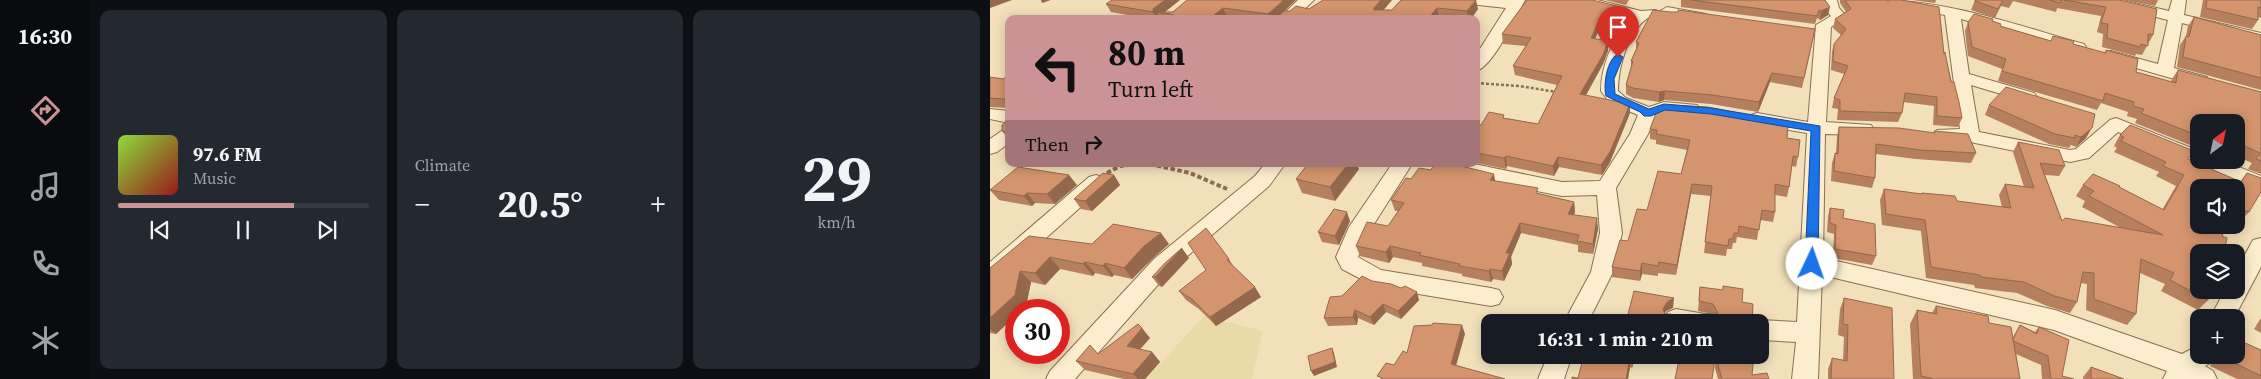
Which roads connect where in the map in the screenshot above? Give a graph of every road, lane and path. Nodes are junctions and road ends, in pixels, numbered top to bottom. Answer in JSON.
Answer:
{"nodes":[{"id":1,"x":1307,"y":0,"type":"edge"},
{"id":2,"x":1470,"y":0,"type":"edge"},
{"id":3,"x":1563,"y":0,"type":"edge"},
{"id":4,"x":1830,"y":0,"type":"edge"},
{"id":5,"x":1884,"y":0,"type":"edge"},
{"id":6,"x":2105,"y":0,"type":"edge"},
{"id":7,"x":2179,"y":0,"type":"edge"},
{"id":8,"x":1516,"y":2,"type":"edge"},
{"id":9,"x":1669,"y":5,"type":"edge"},
{"id":10,"x":1952,"y":12,"type":"junction"},
{"id":11,"x":1290,"y":15,"type":"edge"},
{"id":12,"x":1641,"y":15,"type":"junction"},
{"id":13,"x":2175,"y":17,"type":"junction"},
{"id":14,"x":1714,"y":18,"type":"edge"},
{"id":15,"x":2261,"y":38,"type":"edge"},
{"id":16,"x":1480,"y":61,"type":"edge"},
{"id":17,"x":2165,"y":70,"type":"junction"},
{"id":18,"x":1963,"y":77,"type":"junction"},
{"id":19,"x":1480,"y":83,"type":"edge"},
{"id":20,"x":2213,"y":84,"type":"edge"},
{"id":21,"x":1564,"y":93,"type":"edge"},
{"id":22,"x":2040,"y":101,"type":"edge"},
{"id":23,"x":1711,"y":111,"type":"edge"},
{"id":24,"x":990,"y":114,"type":"edge"},
{"id":25,"x":1647,"y":114,"type":"junction"},
{"id":26,"x":1005,"y":116,"type":"edge"},
{"id":27,"x":1744,"y":116,"type":"edge"},
{"id":28,"x":2097,"y":118,"type":"edge"},
{"id":29,"x":2116,"y":124,"type":"junction"},
{"id":30,"x":1816,"y":128,"type":"junction"},
{"id":31,"x":1884,"y":130,"type":"edge"},
{"id":32,"x":1921,"y":132,"type":"edge"},
{"id":33,"x":1970,"y":136,"type":"junction"},
{"id":34,"x":1005,"y":137,"type":"edge"},
{"id":35,"x":990,"y":148,"type":"edge"},
{"id":36,"x":2190,"y":154,"type":"edge"},
{"id":37,"x":1118,"y":167,"type":"edge"},
{"id":38,"x":1163,"y":167,"type":"edge"},
{"id":39,"x":1273,"y":167,"type":"edge"},
{"id":40,"x":1400,"y":167,"type":"edge"},
{"id":41,"x":1462,"y":167,"type":"edge"},
{"id":42,"x":2226,"y":169,"type":"edge"},
{"id":43,"x":1105,"y":174,"type":"joint"},
{"id":44,"x":2261,"y":184,"type":"edge"},
{"id":45,"x":1606,"y":188,"type":"junction"},
{"id":46,"x":1243,"y":197,"type":"junction"},
{"id":47,"x":2261,"y":246,"type":"edge"},
{"id":48,"x":1812,"y":264,"type":"junction"},
{"id":49,"x":990,"y":275,"type":"edge"},
{"id":50,"x":1491,"y":297,"type":"dead end"},
{"id":51,"x":2227,"y":309,"type":"edge"},
{"id":52,"x":1580,"y":314,"type":"edge"},
{"id":53,"x":1769,"y":331,"type":"edge"},
{"id":54,"x":1809,"y":333,"type":"junction"},
{"id":55,"x":1557,"y":364,"type":"edge"},
{"id":56,"x":2191,"y":370,"type":"edge"},
{"id":57,"x":1059,"y":379,"type":"edge"},
{"id":58,"x":1551,"y":379,"type":"edge"},
{"id":59,"x":1805,"y":379,"type":"edge"}],
"edges":[{"from":1,"to":11,"type":"street"},
{"from":2,"to":8,"type":"street"},
{"from":3,"to":12,"type":"street"},
{"from":4,"to":30,"type":"street"},
{"from":5,"to":10,"type":"street"},
{"from":6,"to":13,"type":"street"},
{"from":7,"to":13,"type":"street"},
{"from":8,"to":16,"type":"street"},
{"from":9,"to":12,"type":"street"},
{"from":9,"to":14,"type":"street"},
{"from":10,"to":17,"type":"street"},
{"from":10,"to":18,"type":"street"},
{"from":12,"to":25,"type":"street"},
{"from":13,"to":15,"type":"street"},
{"from":13,"to":17,"type":"street"},
{"from":17,"to":20,"type":"street"},
{"from":18,"to":22,"type":"street"},
{"from":18,"to":33,"type":"street"},
{"from":19,"to":21,"type":"path"},
{"from":23,"to":25,"type":"street"},
{"from":24,"to":26,"type":"street"},
{"from":25,"to":45,"type":"street"},
{"from":27,"to":30,"type":"street"},
{"from":28,"to":29,"type":"street"},
{"from":29,"to":33,"type":"street"},
{"from":29,"to":36,"type":"street"},
{"from":30,"to":31,"type":"street"},
{"from":30,"to":48,"type":"street"},
{"from":32,"to":33,"type":"street"},
{"from":34,"to":35,"type":"street"},
{"from":37,"to":43,"type":"path"},
{"from":38,"to":46,"type":"path"},
{"from":39,"to":46,"type":"street"},
{"from":40,"to":50,"type":"street"},
{"from":41,"to":45,"type":"street"},
{"from":42,"to":44,"type":"street"},
{"from":43,"to":49,"type":"street"},
{"from":45,"to":52,"type":"street"},
{"from":46,"to":57,"type":"street"},
{"from":47,"to":51,"type":"street"},
{"from":48,"to":54,"type":"street"},
{"from":48,"to":56,"type":"street"},
{"from":53,"to":54,"type":"street"},
{"from":54,"to":59,"type":"street"},
{"from":55,"to":58,"type":"street"}]}
